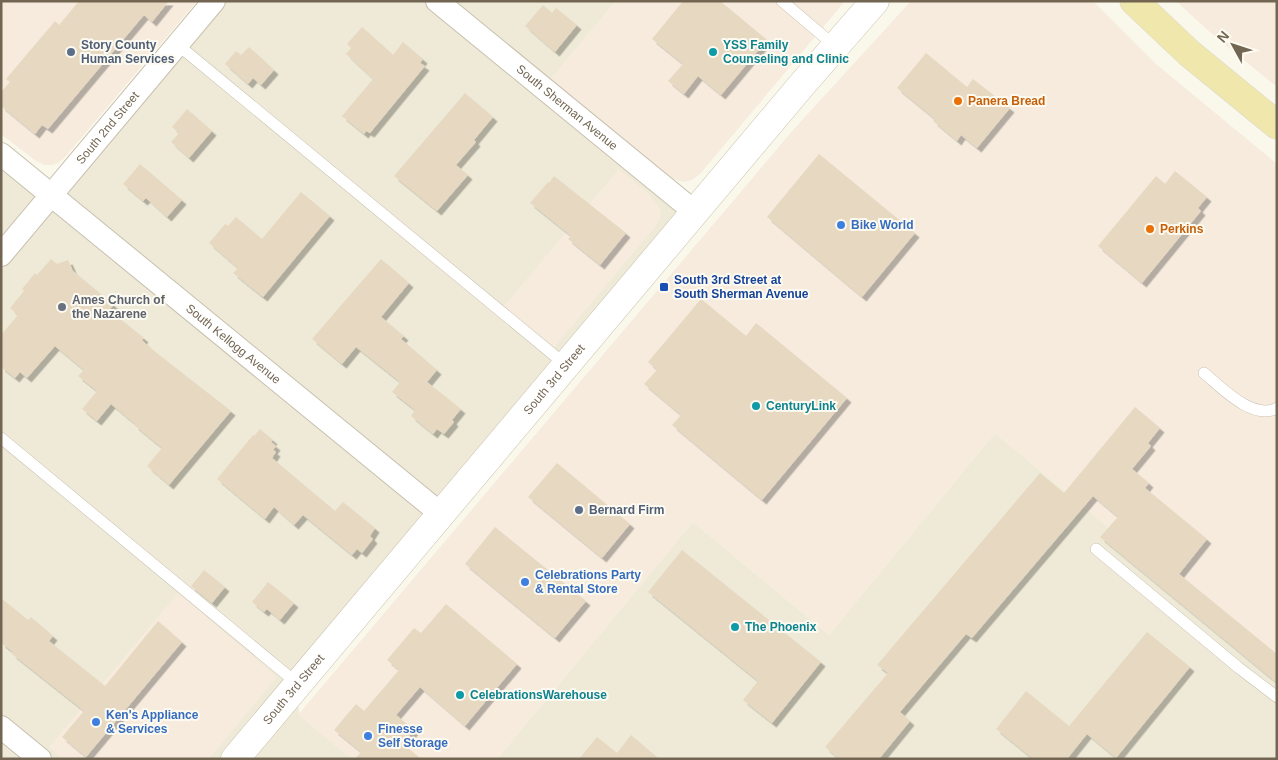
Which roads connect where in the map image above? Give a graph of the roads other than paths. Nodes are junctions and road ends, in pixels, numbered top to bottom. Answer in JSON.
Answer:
{"nodes":[{"id":1,"x":214,"y":1,"type":"edge"},
{"id":2,"x":437,"y":1,"type":"edge"},
{"id":3,"x":782,"y":1,"type":"edge"},
{"id":4,"x":876,"y":1,"type":"edge"},
{"id":5,"x":1134,"y":1,"type":"edge"},
{"id":6,"x":178,"y":44,"type":"junction"},
{"id":7,"x":835,"y":46,"type":"junction"},
{"id":8,"x":1277,"y":125,"type":"edge"},
{"id":9,"x":1,"y":154,"type":"edge"},
{"id":10,"x":52,"y":195,"type":"junction"},
{"id":11,"x":696,"y":213,"type":"junction"},
{"id":12,"x":1,"y":255,"type":"edge"},
{"id":13,"x":567,"y":366,"type":"junction"},
{"id":14,"x":1204,"y":373,"type":"dead end"},
{"id":15,"x":1277,"y":408,"type":"edge"},
{"id":16,"x":1,"y":438,"type":"edge"},
{"id":17,"x":442,"y":514,"type":"junction"},
{"id":18,"x":1096,"y":549,"type":"dead end"},
{"id":19,"x":298,"y":684,"type":"junction"},
{"id":20,"x":1277,"y":697,"type":"edge"},
{"id":21,"x":1,"y":727,"type":"edge"},
{"id":22,"x":40,"y":759,"type":"edge"},
{"id":23,"x":235,"y":759,"type":"edge"}],
"edges":[{"from":1,"to":6,"type":"street","name":"South 2nd Street"},
{"from":2,"to":11,"type":"street","name":"South Sherman Avenue"},
{"from":3,"to":7,"type":"lane"},
{"from":4,"to":7,"type":"main road","name":"South 3rd Street"},
{"from":5,"to":8,"type":"main road"},
{"from":6,"to":10,"type":"street","name":"South 2nd Street"},
{"from":6,"to":13,"type":"lane"},
{"from":7,"to":11,"type":"main road","name":"South 3rd Street"},
{"from":9,"to":10,"type":"street","name":"South Kellogg Avenue"},
{"from":10,"to":12,"type":"street","name":"South 2nd Street"},
{"from":10,"to":17,"type":"street","name":"South Kellogg Avenue"},
{"from":11,"to":13,"type":"main road","name":"South 3rd Street"},
{"from":13,"to":17,"type":"main road","name":"South 3rd Street"},
{"from":14,"to":15,"type":"lane"},
{"from":16,"to":19,"type":"lane"},
{"from":17,"to":19,"type":"main road","name":"South 3rd Street"},
{"from":18,"to":20,"type":"lane"},
{"from":19,"to":23,"type":"main road","name":"South 3rd Street"},
{"from":21,"to":22,"type":"street"}]}
